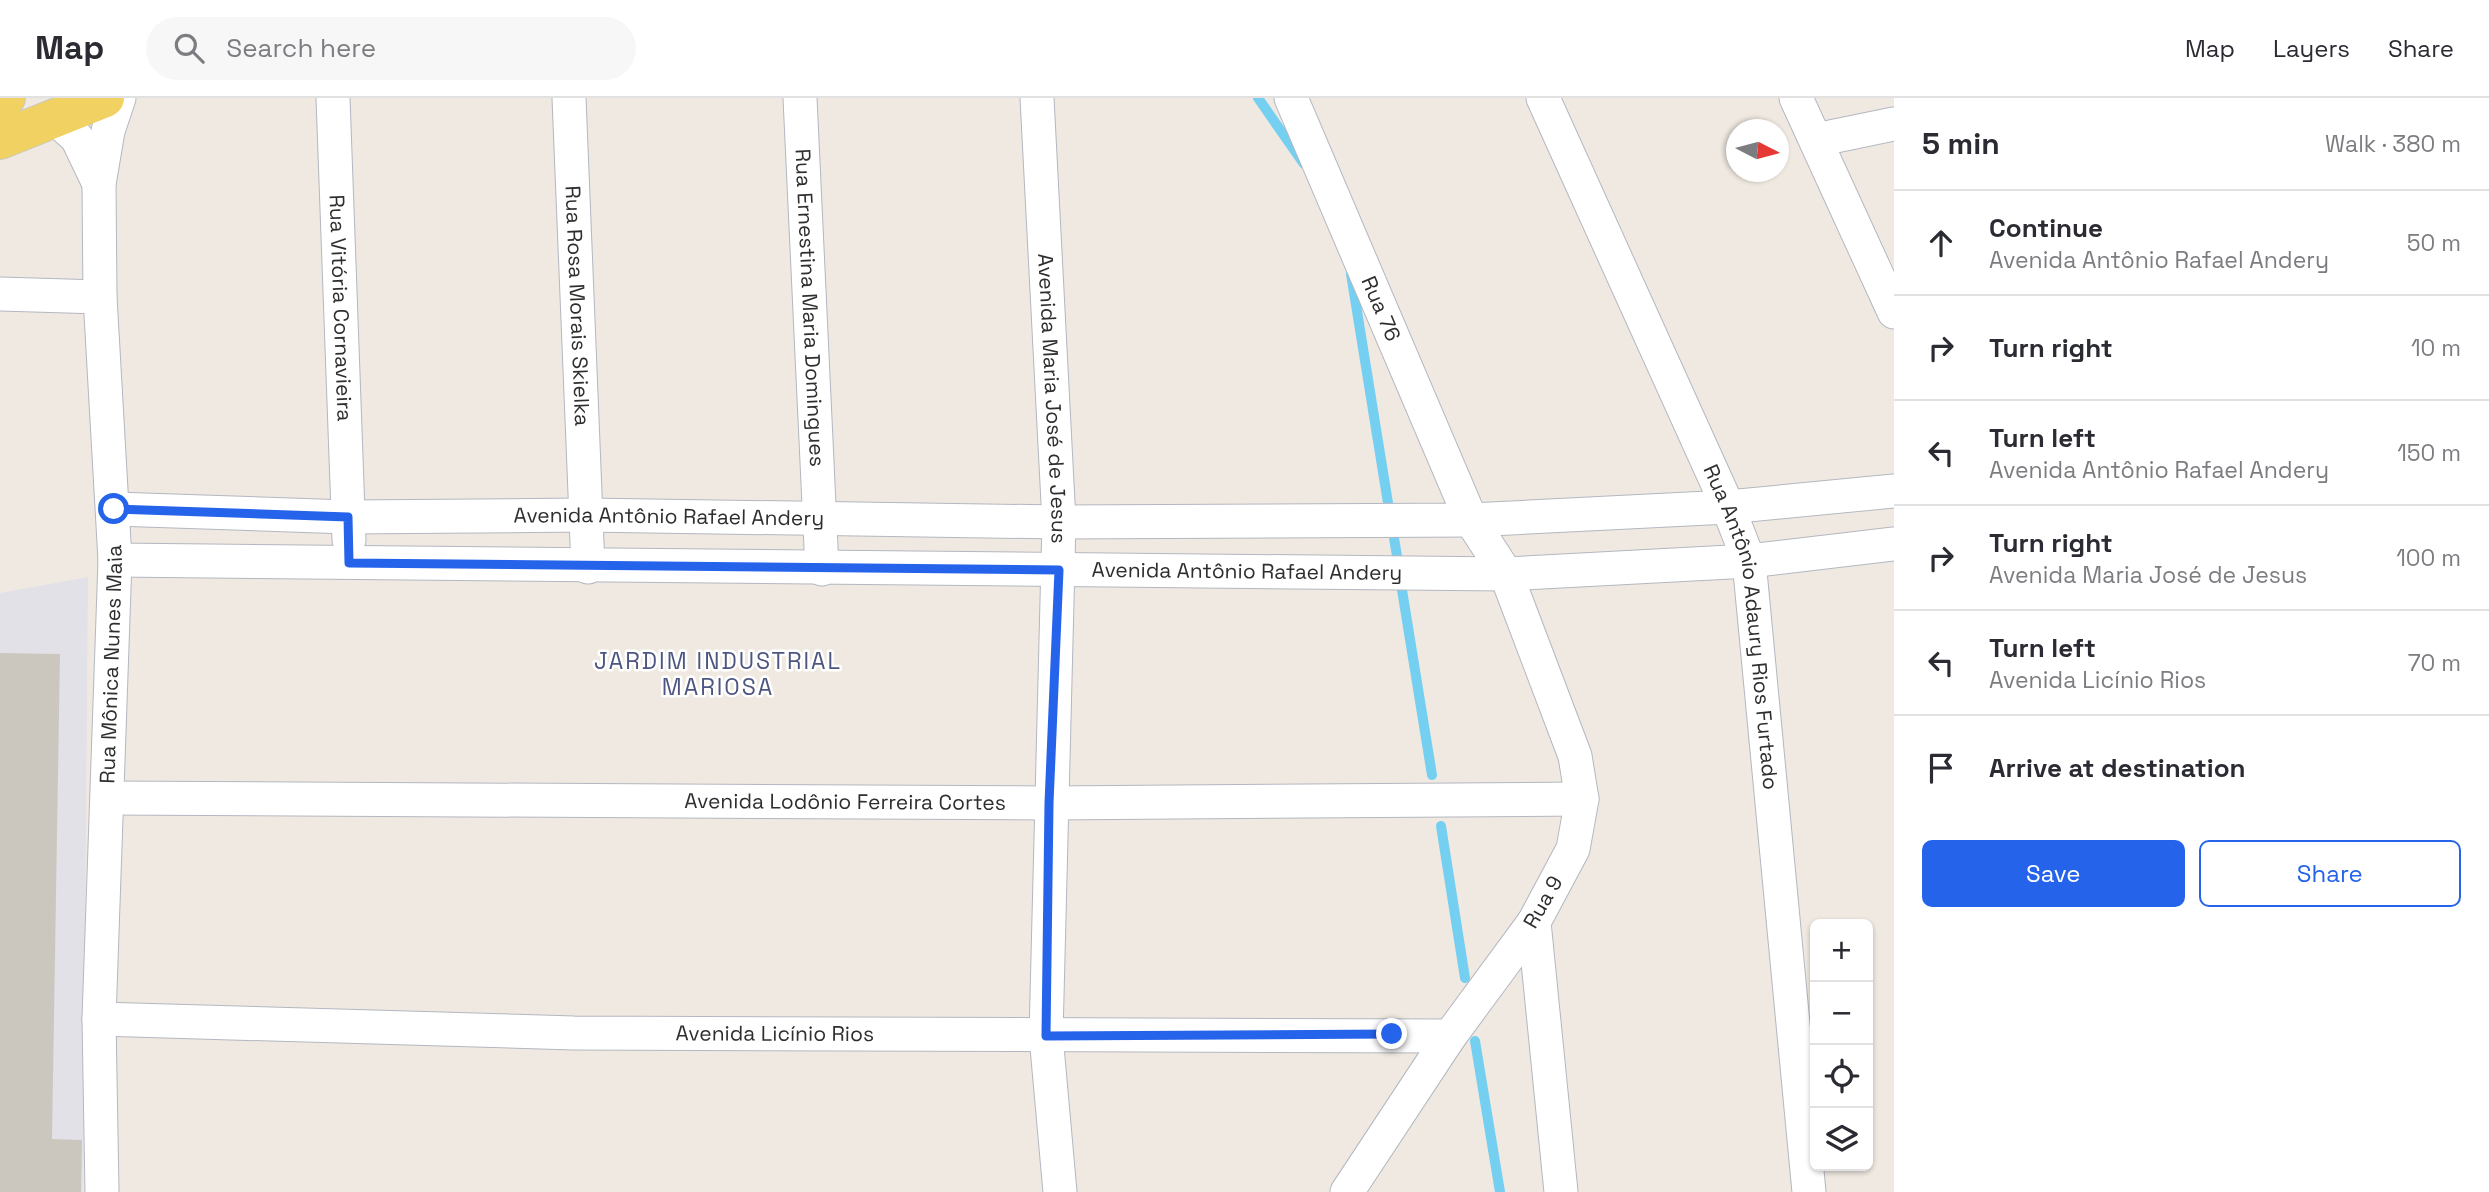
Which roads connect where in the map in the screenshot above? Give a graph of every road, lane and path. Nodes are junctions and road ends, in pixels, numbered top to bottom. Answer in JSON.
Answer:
{"nodes":[{"id":1,"x":6,"y":98,"type":"edge"},
{"id":2,"x":105,"y":98,"type":"edge"},
{"id":3,"x":119,"y":98,"type":"edge"},
{"id":4,"x":333,"y":98,"type":"edge"},
{"id":5,"x":569,"y":98,"type":"edge"},
{"id":6,"x":800,"y":98,"type":"edge"},
{"id":7,"x":1037,"y":98,"type":"edge"},
{"id":8,"x":1291,"y":98,"type":"edge"},
{"id":9,"x":1543,"y":98,"type":"edge"},
{"id":10,"x":1797,"y":98,"type":"edge"},
{"id":11,"x":0,"y":101,"type":"edge"},
{"id":12,"x":55,"y":118,"type":"junction"},
{"id":13,"x":1894,"y":124,"type":"edge"},
{"id":14,"x":0,"y":140,"type":"edge"},
{"id":15,"x":1816,"y":140,"type":"junction"},
{"id":16,"x":99,"y":184,"type":"junction"},
{"id":17,"x":0,"y":294,"type":"edge"},
{"id":18,"x":100,"y":296,"type":"junction"},
{"id":19,"x":1894,"y":312,"type":"edge"},
{"id":20,"x":1894,"y":491,"type":"edge"},
{"id":21,"x":1728,"y":506,"type":"junction"},
{"id":22,"x":114,"y":509,"type":"junction"},
{"id":23,"x":585,"y":515,"type":"junction"},
{"id":24,"x":348,"y":517,"type":"junction"},
{"id":25,"x":820,"y":519,"type":"junction"},
{"id":26,"x":1471,"y":520,"type":"junction"},
{"id":27,"x":1059,"y":522,"type":"junction"},
{"id":28,"x":1894,"y":544,"type":"edge"},
{"id":29,"x":115,"y":560,"type":"junction"},
{"id":30,"x":1749,"y":561,"type":"junction"},
{"id":31,"x":349,"y":563,"type":"junction"},
{"id":32,"x":588,"y":567,"type":"junction"},
{"id":33,"x":822,"y":569,"type":"junction"},
{"id":34,"x":1059,"y":570,"type":"junction"},
{"id":35,"x":1506,"y":574,"type":"junction"},
{"id":36,"x":108,"y":798,"type":"junction"},
{"id":37,"x":1582,"y":799,"type":"junction"},
{"id":38,"x":1049,"y":803,"type":"junction"},
{"id":39,"x":1534,"y":922,"type":"junction"},
{"id":40,"x":99,"y":1019,"type":"junction"},
{"id":41,"x":1046,"y":1036,"type":"junction"},
{"id":42,"x":1450,"y":1037,"type":"junction"},
{"id":43,"x":102,"y":1192,"type":"edge"},
{"id":44,"x":1060,"y":1192,"type":"edge"},
{"id":45,"x":1347,"y":1192,"type":"edge"},
{"id":46,"x":1561,"y":1192,"type":"edge"},
{"id":47,"x":1809,"y":1192,"type":"edge"}],
"edges":[{"from":1,"to":11,"type":"main road"},
{"from":2,"to":12,"type":"main road"},
{"from":3,"to":16,"type":"street","name":"Rua Mônica Nunes Maia"},
{"from":4,"to":24,"type":"street","name":"Rua Vitória Cornavieira"},
{"from":5,"to":23,"type":"street","name":"Rua Rosa Morais Skielka"},
{"from":6,"to":25,"type":"street","name":"Rua Ernestina Maria Domingues"},
{"from":7,"to":27,"type":"street","name":"Avenida Maria José de Jesus"},
{"from":8,"to":26,"type":"street","name":"Rua 76"},
{"from":9,"to":21,"type":"street","name":"Rua Antônio Adaury Rios Furtado"},
{"from":10,"to":15,"type":"street"},
{"from":12,"to":14,"type":"main road"},
{"from":12,"to":16,"type":"street"},
{"from":13,"to":15,"type":"street"},
{"from":15,"to":19,"type":"street"},
{"from":16,"to":18,"type":"street","name":"Rua Mônica Nunes Maia"},
{"from":17,"to":18,"type":"street"},
{"from":18,"to":22,"type":"street","name":"Rua Mônica Nunes Maia"},
{"from":20,"to":21,"type":"street","name":"Avenida Antônio Rafael Andery"},
{"from":21,"to":26,"type":"street","name":"Avenida Antônio Rafael Andery"},
{"from":21,"to":30,"type":"street","name":"Rua Antônio Adaury Rios Furtado"},
{"from":22,"to":24,"type":"street","name":"Avenida Antônio Rafael Andery"},
{"from":22,"to":29,"type":"street","name":"Rua Mônica Nunes Maia"},
{"from":23,"to":24,"type":"street","name":"Avenida Antônio Rafael Andery"},
{"from":23,"to":25,"type":"street","name":"Avenida Antônio Rafael Andery"},
{"from":23,"to":32,"type":"street","name":"Rua Rosa Morais Skielka"},
{"from":24,"to":31,"type":"street","name":"Rua Vitória Cornavieira"},
{"from":25,"to":27,"type":"street","name":"Avenida Antônio Rafael Andery"},
{"from":25,"to":33,"type":"street","name":"Rua Ernestina Maria Domingues"},
{"from":26,"to":27,"type":"street","name":"Avenida Antônio Rafael Andery"},
{"from":26,"to":35,"type":"street","name":"Rua 76"},
{"from":27,"to":34,"type":"street","name":"Avenida Maria José de Jesus"},
{"from":28,"to":30,"type":"street","name":"Avenida Antônio Rafael Andery"},
{"from":29,"to":31,"type":"street","name":"Avenida Antônio Rafael Andery"},
{"from":29,"to":36,"type":"street","name":"Rua Mônica Nunes Maia"},
{"from":30,"to":35,"type":"street","name":"Avenida Antônio Rafael Andery"},
{"from":30,"to":47,"type":"street","name":"Rua Antônio Adaury Rios Furtado"},
{"from":31,"to":32,"type":"street","name":"Avenida Antônio Rafael Andery"},
{"from":32,"to":33,"type":"street","name":"Avenida Antônio Rafael Andery"},
{"from":33,"to":34,"type":"street","name":"Avenida Antônio Rafael Andery"},
{"from":34,"to":35,"type":"street","name":"Avenida Antônio Rafael Andery"},
{"from":34,"to":38,"type":"street","name":"Avenida Maria José de Jesus"},
{"from":35,"to":37,"type":"street","name":"Rua 9"},
{"from":36,"to":38,"type":"street","name":"Avenida Lodônio Ferreira Cortes"},
{"from":36,"to":40,"type":"street","name":"Rua Mônica Nunes Maia"},
{"from":37,"to":38,"type":"street","name":"Avenida Lodônio Ferreira Cortes"},
{"from":37,"to":39,"type":"street","name":"Rua 9"},
{"from":38,"to":41,"type":"street","name":"Avenida Maria José de Jesus"},
{"from":39,"to":42,"type":"street","name":"Rua 9"},
{"from":39,"to":46,"type":"street"},
{"from":40,"to":41,"type":"street","name":"Avenida Licínio Rios"},
{"from":40,"to":43,"type":"street","name":"Rua Mônica Nunes Maia"},
{"from":41,"to":42,"type":"street","name":"Avenida Licínio Rios"},
{"from":41,"to":44,"type":"street","name":"Avenida Maria José de Jesus"},
{"from":42,"to":45,"type":"street","name":"Rua 9"}]}
